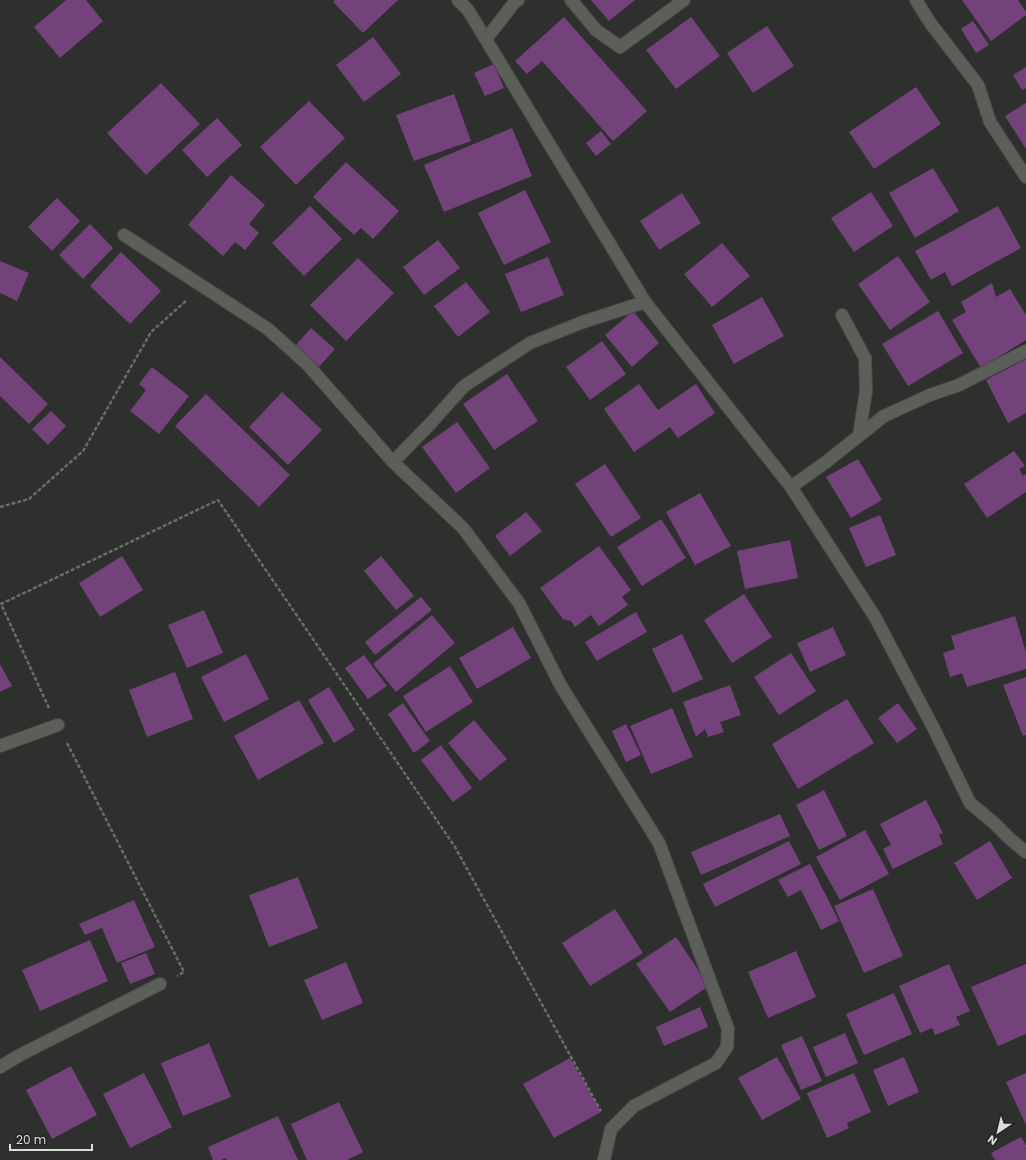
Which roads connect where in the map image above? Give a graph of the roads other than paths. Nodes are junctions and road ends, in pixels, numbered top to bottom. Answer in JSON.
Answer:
{"nodes":[{"id":1,"x":458,"y":0,"type":"edge"},
{"id":2,"x":518,"y":0,"type":"edge"},
{"id":3,"x":571,"y":0,"type":"edge"},
{"id":4,"x":684,"y":0,"type":"edge"},
{"id":5,"x":916,"y":0,"type":"edge"},
{"id":6,"x":486,"y":39,"type":"junction"},
{"id":7,"x":1026,"y":177,"type":"edge"},
{"id":8,"x":124,"y":235,"type":"dead end"},
{"id":9,"x":646,"y":302,"type":"junction"},
{"id":10,"x":842,"y":315,"type":"dead end"},
{"id":11,"x":1026,"y":351,"type":"edge"},
{"id":12,"x":859,"y":436,"type":"junction"},
{"id":13,"x":393,"y":462,"type":"junction"},
{"id":14,"x":791,"y":487,"type":"junction"},
{"id":15,"x":58,"y":725,"type":"road end"},
{"id":16,"x":0,"y":746,"type":"edge"},
{"id":17,"x":1026,"y":852,"type":"edge"},
{"id":18,"x":160,"y":984,"type":"road end"},
{"id":19,"x":0,"y":1067,"type":"edge"},
{"id":20,"x":604,"y":1160,"type":"edge"}],
"edges":[{"from":1,"to":6,"type":"street"},
{"from":2,"to":6,"type":"street"},
{"from":3,"to":4,"type":"street"},
{"from":5,"to":7,"type":"street"},
{"from":6,"to":9,"type":"street"},
{"from":8,"to":13,"type":"street"},
{"from":9,"to":13,"type":"street"},
{"from":9,"to":14,"type":"street"},
{"from":10,"to":12,"type":"street"},
{"from":11,"to":12,"type":"street"},
{"from":12,"to":14,"type":"street"},
{"from":13,"to":20,"type":"street"},
{"from":14,"to":17,"type":"street"},
{"from":15,"to":16,"type":"street"},
{"from":18,"to":19,"type":"street"}]}
